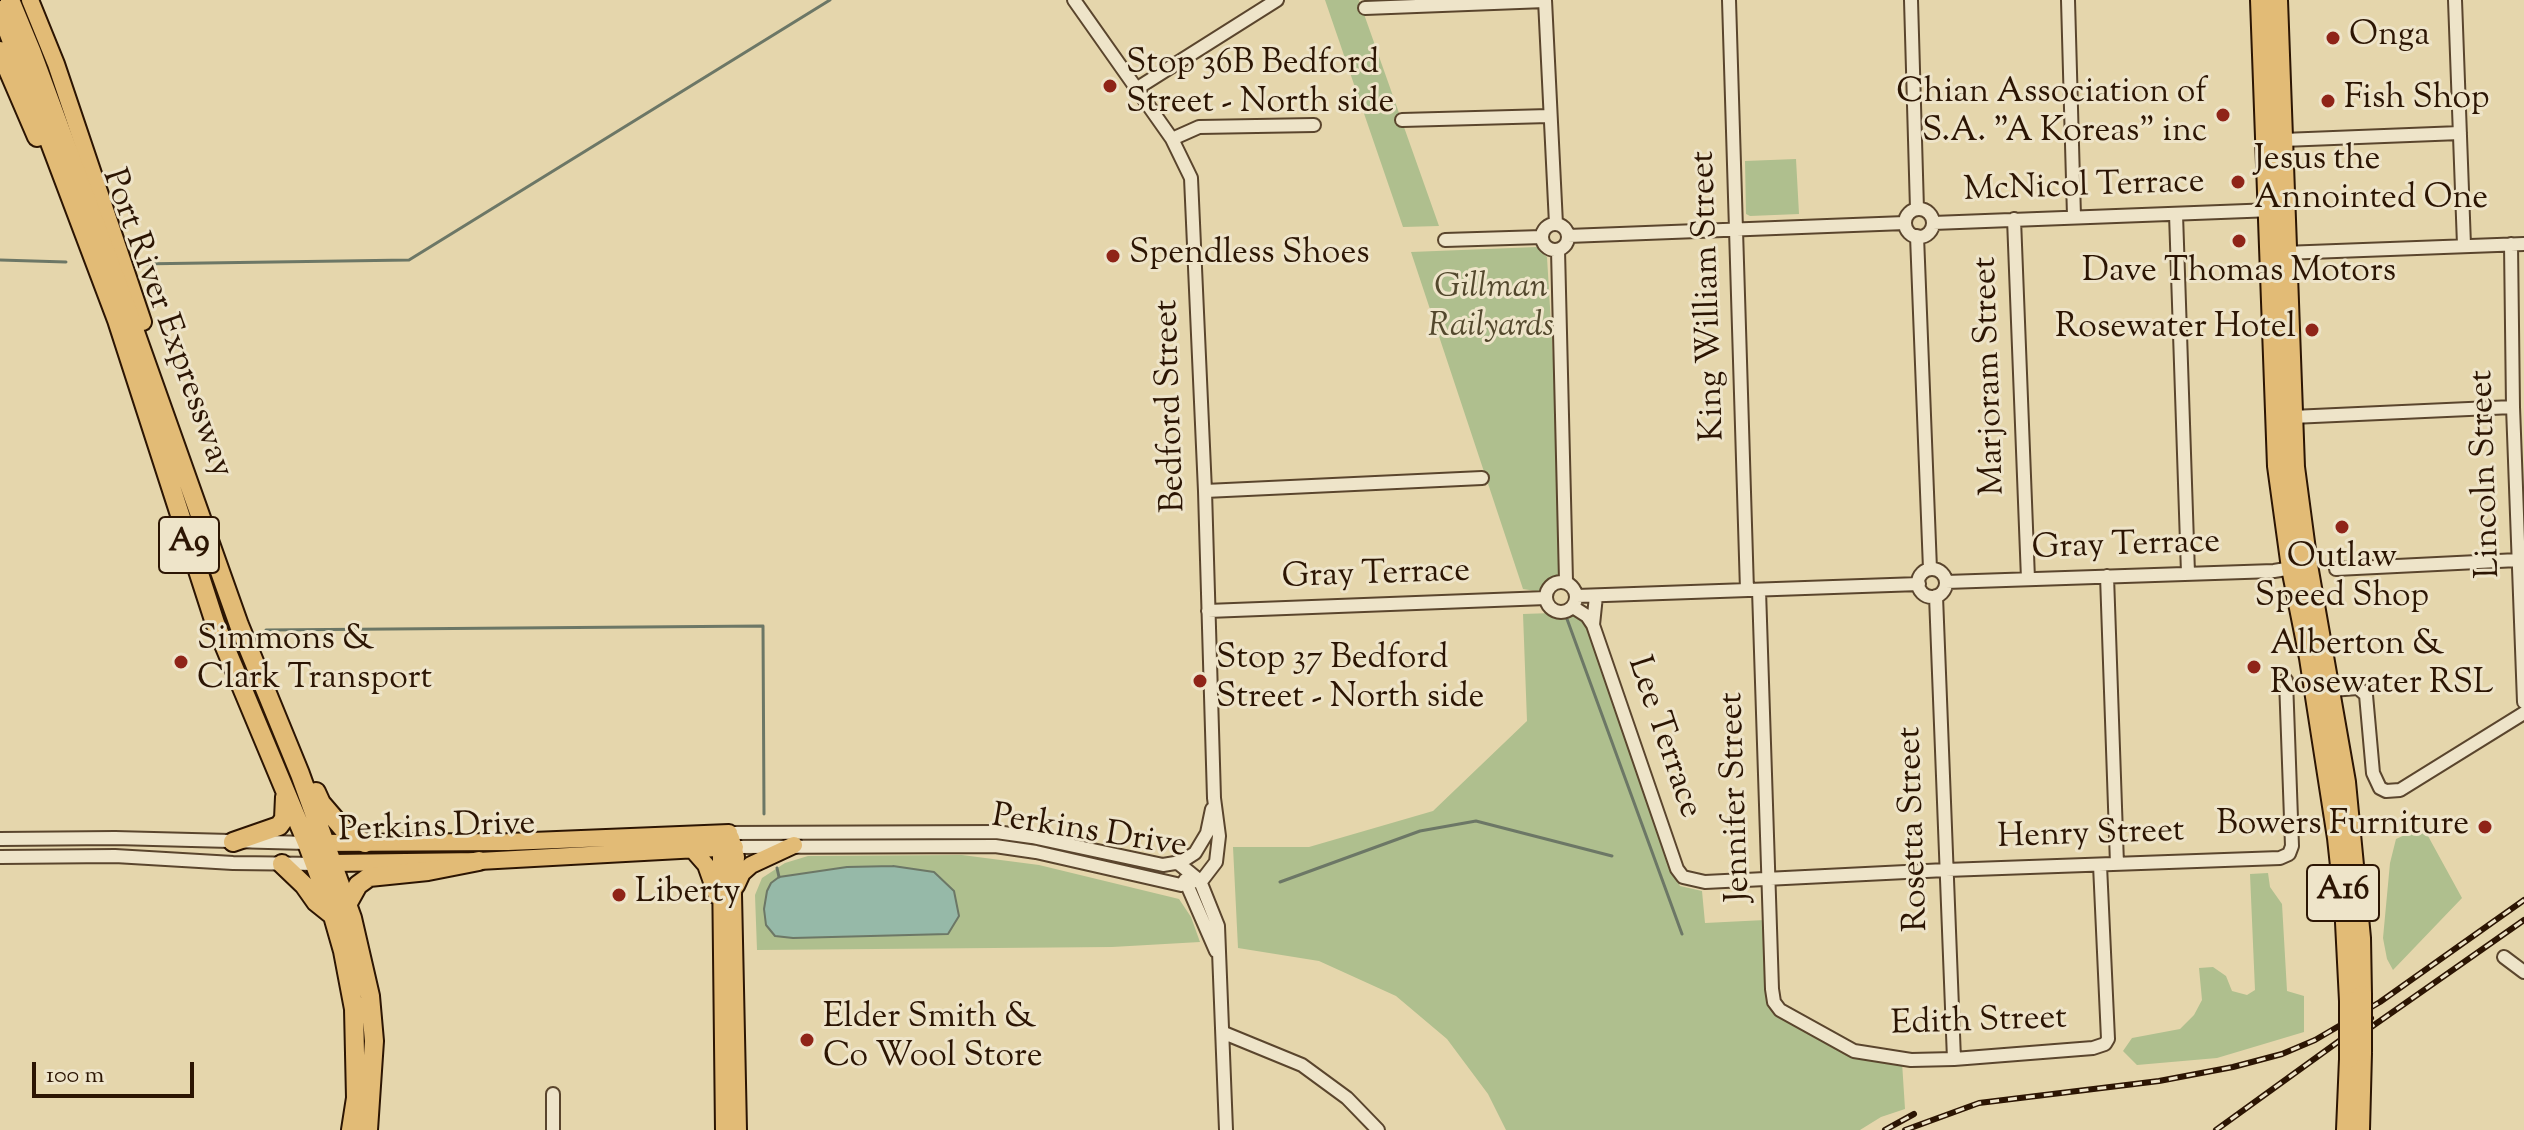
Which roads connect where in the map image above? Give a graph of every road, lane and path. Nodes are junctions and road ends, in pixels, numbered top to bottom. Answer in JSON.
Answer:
{"nodes":[{"id":1,"x":10,"y":0,"type":"edge"},
{"id":2,"x":30,"y":0,"type":"edge"},
{"id":3,"x":1074,"y":0,"type":"edge"},
{"id":4,"x":1277,"y":0,"type":"edge"},
{"id":5,"x":1545,"y":0,"type":"edge"},
{"id":6,"x":1729,"y":0,"type":"edge"},
{"id":7,"x":1911,"y":0,"type":"edge"},
{"id":8,"x":2068,"y":0,"type":"edge"},
{"id":9,"x":2260,"y":0,"type":"edge"},
{"id":10,"x":2278,"y":0,"type":"edge"},
{"id":11,"x":2455,"y":0,"type":"edge"},
{"id":12,"x":1365,"y":8,"type":"dead end"},
{"id":13,"x":0,"y":10,"type":"edge"},
{"id":14,"x":0,"y":51,"type":"edge"},
{"id":15,"x":26,"y":56,"type":"junction"},
{"id":16,"x":1136,"y":89,"type":"junction"},
{"id":17,"x":1549,"y":116,"type":"junction"},
{"id":18,"x":1402,"y":120,"type":"dead end"},
{"id":19,"x":1314,"y":125,"type":"dead end"},
{"id":20,"x":2460,"y":133,"type":"junction"},
{"id":21,"x":1172,"y":139,"type":"junction"},
{"id":22,"x":2283,"y":140,"type":"junction"},
{"id":23,"x":1917,"y":209,"type":"junction"},
{"id":24,"x":2276,"y":210,"type":"junction"},
{"id":25,"x":2176,"y":214,"type":"junction"},
{"id":26,"x":2074,"y":216,"type":"junction"},
{"id":27,"x":2014,"y":219,"type":"junction"},
{"id":28,"x":1905,"y":223,"type":"junction"},
{"id":29,"x":1933,"y":223,"type":"junction"},
{"id":30,"x":1556,"y":224,"type":"junction"},
{"id":31,"x":1737,"y":230,"type":"junction"},
{"id":32,"x":1568,"y":236,"type":"junction"},
{"id":33,"x":1917,"y":236,"type":"junction"},
{"id":34,"x":1542,"y":237,"type":"junction"},
{"id":35,"x":1445,"y":240,"type":"dead end"},
{"id":36,"x":2517,"y":244,"type":"edge"},
{"id":37,"x":2464,"y":245,"type":"junction"},
{"id":38,"x":1558,"y":250,"type":"junction"},
{"id":39,"x":2277,"y":253,"type":"junction"},
{"id":40,"x":107,"y":293,"type":"junction"},
{"id":41,"x":143,"y":322,"type":"joint"},
{"id":42,"x":2513,"y":407,"type":"junction"},
{"id":43,"x":2292,"y":417,"type":"junction"},
{"id":44,"x":185,"y":476,"type":"junction"},
{"id":45,"x":1482,"y":478,"type":"dead end"},
{"id":46,"x":1205,"y":491,"type":"junction"},
{"id":47,"x":2518,"y":560,"type":"junction"},
{"id":48,"x":2299,"y":566,"type":"junction"},
{"id":49,"x":1930,"y":569,"type":"junction"},
{"id":50,"x":2336,"y":569,"type":"dead end"},
{"id":51,"x":2188,"y":573,"type":"junction"},
{"id":52,"x":2107,"y":576,"type":"junction"},
{"id":53,"x":2028,"y":579,"type":"junction"},
{"id":54,"x":1566,"y":581,"type":"junction"},
{"id":55,"x":1946,"y":582,"type":"junction"},
{"id":56,"x":1919,"y":584,"type":"junction"},
{"id":57,"x":1753,"y":590,"type":"junction"},
{"id":58,"x":1596,"y":596,"type":"junction"},
{"id":59,"x":1936,"y":596,"type":"junction"},
{"id":60,"x":1546,"y":598,"type":"junction"},
{"id":61,"x":1575,"y":602,"type":"junction"},
{"id":62,"x":1208,"y":611,"type":"junction"},
{"id":63,"x":1593,"y":625,"type":"junction"},
{"id":64,"x":2286,"y":680,"type":"dead end"},
{"id":65,"x":2331,"y":690,"type":"junction"},
{"id":66,"x":2524,"y":702,"type":"edge"},
{"id":67,"x":2524,"y":713,"type":"edge"},
{"id":68,"x":276,"y":715,"type":"junction"},
{"id":69,"x":285,"y":791,"type":"junction"},
{"id":70,"x":1214,"y":798,"type":"junction"},
{"id":71,"x":0,"y":839,"type":"edge"},
{"id":72,"x":231,"y":842,"type":"junction"},
{"id":73,"x":728,"y":842,"type":"junction"},
{"id":74,"x":316,"y":843,"type":"junction"},
{"id":75,"x":365,"y":843,"type":"junction"},
{"id":76,"x":794,"y":845,"type":"junction"},
{"id":77,"x":692,"y":849,"type":"junction"},
{"id":78,"x":0,"y":857,"type":"edge"},
{"id":79,"x":479,"y":861,"type":"junction"},
{"id":80,"x":1178,"y":863,"type":"junction"},
{"id":81,"x":282,"y":864,"type":"junction"},
{"id":82,"x":324,"y":864,"type":"junction"},
{"id":83,"x":2117,"y":864,"type":"junction"},
{"id":84,"x":2100,"y":865,"type":"junction"},
{"id":85,"x":1946,"y":870,"type":"junction"},
{"id":86,"x":1769,"y":880,"type":"junction"},
{"id":87,"x":1194,"y":883,"type":"junction"},
{"id":88,"x":727,"y":896,"type":"junction"},
{"id":89,"x":348,"y":903,"type":"junction"},
{"id":90,"x":331,"y":914,"type":"junction"},
{"id":91,"x":2504,"y":957,"type":"dead end"},
{"id":92,"x":2524,"y":972,"type":"edge"},
{"id":93,"x":2355,"y":998,"type":"junction"},
{"id":94,"x":1774,"y":1002,"type":"joint"},
{"id":95,"x":1224,"y":1033,"type":"junction"},
{"id":96,"x":2355,"y":1056,"type":"junction"},
{"id":97,"x":1954,"y":1059,"type":"junction"},
{"id":98,"x":553,"y":1094,"type":"dead end"},
{"id":99,"x":351,"y":1130,"type":"edge"},
{"id":100,"x":368,"y":1130,"type":"edge"},
{"id":101,"x":553,"y":1130,"type":"edge"},
{"id":102,"x":724,"y":1130,"type":"edge"},
{"id":103,"x":738,"y":1130,"type":"edge"},
{"id":104,"x":1226,"y":1130,"type":"edge"},
{"id":105,"x":1378,"y":1130,"type":"edge"},
{"id":106,"x":2346,"y":1130,"type":"edge"},
{"id":107,"x":2360,"y":1130,"type":"edge"}],
"edges":[{"from":1,"to":15,"type":"highway","name":"Port River Expressway","number":"A9"},
{"from":2,"to":41,"type":"main road"},
{"from":3,"to":16,"type":"street","name":"Bedford Street"},
{"from":4,"to":16,"type":"street"},
{"from":5,"to":12,"type":"street"},
{"from":5,"to":17,"type":"street"},
{"from":6,"to":31,"type":"street","name":"King William Street"},
{"from":7,"to":23,"type":"street"},
{"from":8,"to":26,"type":"street"},
{"from":9,"to":24,"type":"highway","number":"A16"},
{"from":10,"to":22,"type":"highway","number":"A16"},
{"from":11,"to":20,"type":"street"},
{"from":13,"to":15,"type":"highway","name":"Port River Expressway","number":"A9"},
{"from":14,"to":40,"type":"highway"},
{"from":15,"to":40,"type":"highway","name":"Port River Expressway","number":"A9"},
{"from":15,"to":44,"type":"highway","name":"Port River Expressway","number":"A9"},
{"from":16,"to":21,"type":"street","name":"Bedford Street"},
{"from":17,"to":18,"type":"street"},
{"from":17,"to":30,"type":"street"},
{"from":19,"to":21,"type":"street"},
{"from":20,"to":22,"type":"street"},
{"from":20,"to":37,"type":"street"},
{"from":21,"to":46,"type":"street","name":"Bedford Street"},
{"from":22,"to":24,"type":"highway","number":"A16"},
{"from":23,"to":28,"type":"street"},
{"from":23,"to":29,"type":"street"},
{"from":24,"to":25,"type":"street","name":"McNicol Terrace"},
{"from":24,"to":39,"type":"highway","number":"A16"},
{"from":25,"to":26,"type":"street","name":"McNicol Terrace"},
{"from":25,"to":51,"type":"street"},
{"from":26,"to":27,"type":"street","name":"McNicol Terrace"},
{"from":27,"to":29,"type":"street","name":"McNicol Terrace"},
{"from":27,"to":53,"type":"street","name":"Marjoram Street"},
{"from":28,"to":31,"type":"street"},
{"from":28,"to":33,"type":"street"},
{"from":29,"to":33,"type":"street"},
{"from":30,"to":32,"type":"street"},
{"from":30,"to":34,"type":"street"},
{"from":31,"to":32,"type":"street"},
{"from":31,"to":57,"type":"street","name":"King William Street"},
{"from":32,"to":38,"type":"street"},
{"from":33,"to":49,"type":"street"},
{"from":34,"to":35,"type":"street"},
{"from":34,"to":38,"type":"street"},
{"from":36,"to":37,"type":"street"},
{"from":36,"to":42,"type":"street","name":"Lincoln Street"},
{"from":37,"to":39,"type":"street"},
{"from":38,"to":54,"type":"street"},
{"from":39,"to":43,"type":"highway","number":"A16"},
{"from":39,"to":48,"type":"highway","number":"A16"},
{"from":40,"to":69,"type":"highway","name":"Port River Expressway","number":"A9"},
{"from":41,"to":44,"type":"highway"},
{"from":42,"to":43,"type":"street"},
{"from":42,"to":47,"type":"street","name":"Lincoln Street"},
{"from":43,"to":48,"type":"highway","number":"A16"},
{"from":44,"to":68,"type":"highway","name":"Port River Expressway","number":"A9"},
{"from":45,"to":46,"type":"street"},
{"from":46,"to":62,"type":"street","name":"Bedford Street"},
{"from":47,"to":50,"type":"street"},
{"from":47,"to":66,"type":"street","name":"Lincoln Street"},
{"from":48,"to":51,"type":"street","name":"Gray Terrace"},
{"from":48,"to":65,"type":"highway","number":"A16"},
{"from":48,"to":93,"type":"highway","number":"A16"},
{"from":49,"to":55,"type":"street"},
{"from":49,"to":56,"type":"street"},
{"from":51,"to":52,"type":"street","name":"Gray Terrace"},
{"from":52,"to":53,"type":"street","name":"Gray Terrace"},
{"from":52,"to":83,"type":"street"},
{"from":53,"to":55,"type":"street","name":"Gray Terrace"},
{"from":54,"to":60,"type":"street"},
{"from":54,"to":61,"type":"street"},
{"from":55,"to":59,"type":"street"},
{"from":56,"to":57,"type":"street"},
{"from":56,"to":59,"type":"street"},
{"from":57,"to":58,"type":"street"},
{"from":57,"to":86,"type":"street","name":"Jennifer Street"},
{"from":58,"to":61,"type":"street"},
{"from":58,"to":63,"type":"street","name":"Lee Terrace"},
{"from":59,"to":85,"type":"street","name":"Rosetta Street"},
{"from":60,"to":61,"type":"street"},
{"from":60,"to":62,"type":"street","name":"Gray Terrace"},
{"from":61,"to":63,"type":"street","name":"Lee Terrace"},
{"from":62,"to":70,"type":"street","name":"Bedford Street"},
{"from":63,"to":86,"type":"street","name":"Lee Terrace"},
{"from":64,"to":83,"type":"street","name":"Henry Street"},
{"from":65,"to":67,"type":"street"},
{"from":65,"to":93,"type":"highway","number":"A16"},
{"from":68,"to":74,"type":"highway","name":"Port River Expressway","number":"A9"},
{"from":68,"to":75,"type":"highway"},
{"from":69,"to":72,"type":"highway"},
{"from":69,"to":74,"type":"highway","name":"Port River Expressway","number":"A9"},
{"from":70,"to":80,"type":"street","name":"Perkins Drive"},
{"from":70,"to":87,"type":"street","name":"Perkins Drive"},
{"from":71,"to":72,"type":"street","name":"Perkins Drive"},
{"from":72,"to":74,"type":"street","name":"Perkins Drive"},
{"from":73,"to":75,"type":"main road","name":"Perkins Drive"},
{"from":73,"to":76,"type":"street","name":"Perkins Drive"},
{"from":73,"to":77,"type":"main road","name":"Perkins Drive"},
{"from":73,"to":80,"type":"street","name":"Perkins Drive"},
{"from":73,"to":88,"type":"main road"},
{"from":74,"to":75,"type":"main road","name":"Perkins Drive"},
{"from":74,"to":82,"type":"highway","name":"Port River Expressway","number":"A9"},
{"from":76,"to":87,"type":"street","name":"Perkins Drive"},
{"from":76,"to":88,"type":"main road"},
{"from":77,"to":79,"type":"main road","name":"Perkins Drive"},
{"from":77,"to":88,"type":"main road"},
{"from":78,"to":81,"type":"street","name":"Perkins Drive"},
{"from":79,"to":82,"type":"main road","name":"Perkins Drive"},
{"from":79,"to":89,"type":"highway"},
{"from":80,"to":87,"type":"street"},
{"from":81,"to":82,"type":"street","name":"Perkins Drive"},
{"from":81,"to":90,"type":"highway"},
{"from":82,"to":89,"type":"highway","name":"Port River Expressway","number":"A9"},
{"from":82,"to":90,"type":"highway","name":"Port River Expressway","number":"A9"},
{"from":83,"to":84,"type":"street","name":"Henry Street"},
{"from":84,"to":85,"type":"street","name":"Henry Street"},
{"from":84,"to":97,"type":"street","name":"Edith Street"},
{"from":85,"to":86,"type":"street","name":"Henry Street"},
{"from":85,"to":97,"type":"street","name":"Rosetta Street"},
{"from":86,"to":94,"type":"street","name":"Jennifer Street"},
{"from":87,"to":95,"type":"street"},
{"from":88,"to":102,"type":"main road"},
{"from":88,"to":103,"type":"main road"},
{"from":89,"to":100,"type":"highway","name":"Port River Expressway","number":"A9"},
{"from":90,"to":99,"type":"highway","name":"Port River Expressway","number":"A9"},
{"from":91,"to":92,"type":"street"},
{"from":93,"to":96,"type":"highway","number":"A16","bridge":true},
{"from":94,"to":97,"type":"street","name":"Edith Street"},
{"from":95,"to":104,"type":"street"},
{"from":95,"to":105,"type":"street"},
{"from":96,"to":106,"type":"highway","number":"A16"},
{"from":96,"to":107,"type":"highway","number":"A16"},
{"from":98,"to":101,"type":"street"}]}
